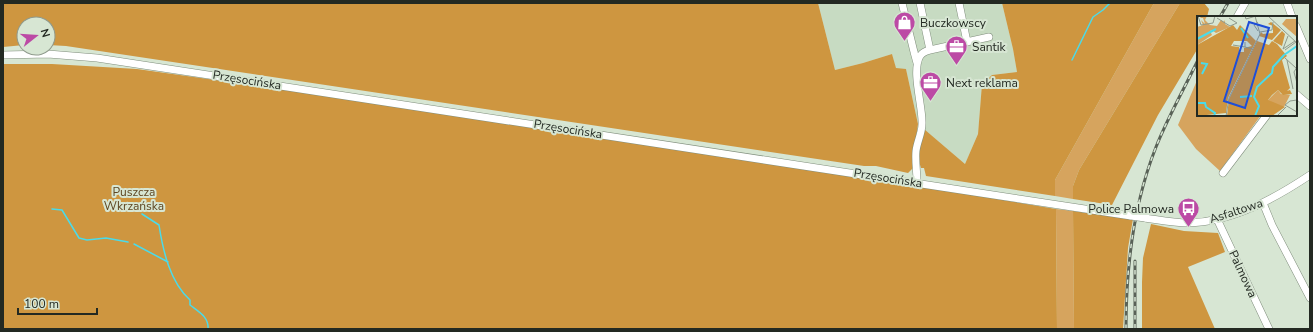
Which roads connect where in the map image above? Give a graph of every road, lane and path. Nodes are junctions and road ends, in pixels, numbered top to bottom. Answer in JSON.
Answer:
{"nodes":[{"id":1,"x":902,"y":3,"type":"edge"},
{"id":2,"x":920,"y":3,"type":"edge"},
{"id":3,"x":959,"y":3,"type":"edge"},
{"id":4,"x":1245,"y":3,"type":"edge"},
{"id":5,"x":1287,"y":3,"type":"edge"},
{"id":6,"x":1237,"y":16,"type":"edge"},
{"id":7,"x":1292,"y":16,"type":"edge"},
{"id":8,"x":1297,"y":28,"type":"edge"},
{"id":9,"x":989,"y":37,"type":"dead end"},
{"id":10,"x":967,"y":42,"type":"junction"},
{"id":11,"x":930,"y":50,"type":"junction"},
{"id":12,"x":3,"y":55,"type":"edge"},
{"id":13,"x":1310,"y":60,"type":"edge"},
{"id":14,"x":917,"y":63,"type":"junction"},
{"id":15,"x":1297,"y":95,"type":"edge"},
{"id":16,"x":1310,"y":106,"type":"edge"},
{"id":17,"x":1266,"y":116,"type":"edge"},
{"id":18,"x":1223,"y":173,"type":"dead end"},
{"id":19,"x":1310,"y":175,"type":"edge"},
{"id":20,"x":917,"y":182,"type":"junction"},
{"id":21,"x":1262,"y":203,"type":"junction"},
{"id":22,"x":1131,"y":216,"type":"joint"},
{"id":23,"x":1218,"y":219,"type":"junction"},
{"id":24,"x":1310,"y":298,"type":"edge"},
{"id":25,"x":1269,"y":329,"type":"edge"}],
"edges":[{"from":1,"to":14,"type":"street"},
{"from":2,"to":11,"type":"street"},
{"from":3,"to":10,"type":"street"},
{"from":4,"to":6,"type":"street"},
{"from":5,"to":7,"type":"street"},
{"from":8,"to":13,"type":"street"},
{"from":9,"to":10,"type":"street"},
{"from":10,"to":11,"type":"street"},
{"from":11,"to":14,"type":"street"},
{"from":12,"to":20,"type":"street","name":"Przęsocińska"},
{"from":14,"to":20,"type":"street"},
{"from":15,"to":16,"type":"street"},
{"from":17,"to":18,"type":"street"},
{"from":19,"to":21,"type":"street","name":"Asfaltowa"},
{"from":20,"to":22,"type":"street","name":"Przęsocińska"},
{"from":21,"to":23,"type":"street","name":"Asfaltowa"},
{"from":21,"to":24,"type":"street"},
{"from":22,"to":23,"type":"street","name":"Asfaltowa","bridge":true},
{"from":23,"to":25,"type":"street","name":"Palmowa"}]}
